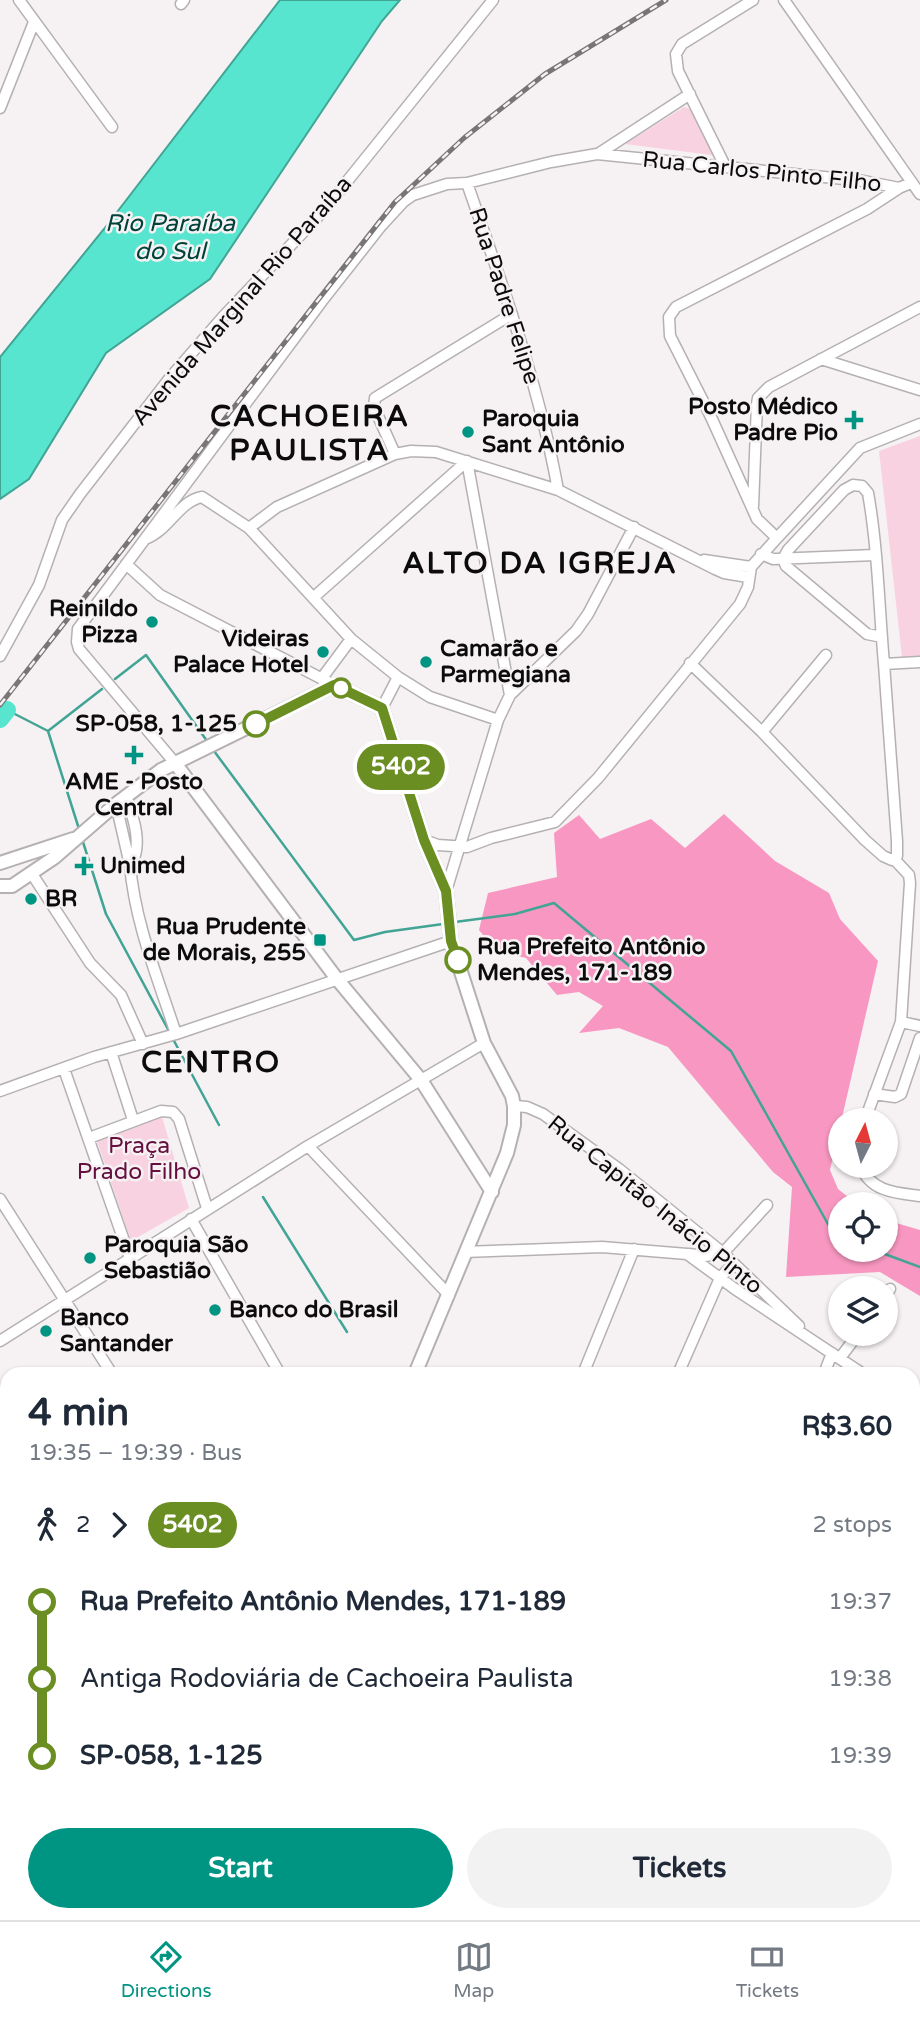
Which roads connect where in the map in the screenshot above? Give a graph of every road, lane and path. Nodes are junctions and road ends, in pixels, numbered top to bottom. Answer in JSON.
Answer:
{"nodes":[{"id":1,"x":19,"y":0,"type":"edge"},
{"id":2,"x":493,"y":0,"type":"edge"},
{"id":3,"x":753,"y":0,"type":"edge"},
{"id":4,"x":784,"y":0,"type":"edge"},
{"id":5,"x":34,"y":22,"type":"junction"},
{"id":6,"x":690,"y":94,"type":"junction"},
{"id":7,"x":0,"y":108,"type":"edge"},
{"id":8,"x":112,"y":127,"type":"dead end"},
{"id":9,"x":597,"y":154,"type":"junction"},
{"id":10,"x":725,"y":166,"type":"junction"},
{"id":11,"x":467,"y":183,"type":"junction"},
{"id":12,"x":911,"y":183,"type":"junction"},
{"id":13,"x":899,"y":188,"type":"junction"},
{"id":14,"x":920,"y":194,"type":"edge"},
{"id":15,"x":920,"y":307,"type":"edge"},
{"id":16,"x":512,"y":314,"type":"junction"},
{"id":17,"x":821,"y":359,"type":"junction"},
{"id":18,"x":920,"y":390,"type":"edge"},
{"id":19,"x":920,"y":424,"type":"edge"},
{"id":20,"x":395,"y":454,"type":"junction"},
{"id":21,"x":467,"y":461,"type":"junction"},
{"id":22,"x":558,"y":490,"type":"junction"},
{"id":23,"x":753,"y":510,"type":"junction"},
{"id":24,"x":634,"y":527,"type":"junction"},
{"id":25,"x":248,"y":528,"type":"junction"},
{"id":26,"x":777,"y":538,"type":"junction"},
{"id":27,"x":144,"y":539,"type":"junction"},
{"id":28,"x":761,"y":554,"type":"junction"},
{"id":29,"x":875,"y":555,"type":"junction"},
{"id":30,"x":783,"y":559,"type":"junction"},
{"id":31,"x":126,"y":564,"type":"junction"},
{"id":32,"x":750,"y":572,"type":"junction"},
{"id":33,"x":314,"y":597,"type":"junction"},
{"id":34,"x":882,"y":637,"type":"junction"},
{"id":35,"x":351,"y":639,"type":"junction"},
{"id":36,"x":827,"y":655,"type":"dead end"},
{"id":37,"x":0,"y":656,"type":"edge"},
{"id":38,"x":920,"y":662,"type":"edge"},
{"id":39,"x":690,"y":663,"type":"junction"},
{"id":40,"x":884,"y":664,"type":"junction"},
{"id":41,"x":398,"y":677,"type":"junction"},
{"id":42,"x":322,"y":678,"type":"junction"},
{"id":43,"x":334,"y":685,"type":"junction"},
{"id":44,"x":510,"y":695,"type":"junction"},
{"id":45,"x":382,"y":708,"type":"junction"},
{"id":46,"x":498,"y":720,"type":"junction"},
{"id":47,"x":762,"y":732,"type":"junction"},
{"id":48,"x":174,"y":763,"type":"junction"},
{"id":49,"x":121,"y":800,"type":"junction"},
{"id":50,"x":76,"y":838,"type":"junction"},
{"id":51,"x":424,"y":840,"type":"junction"},
{"id":52,"x":458,"y":848,"type":"junction"},
{"id":53,"x":894,"y":859,"type":"junction"},
{"id":54,"x":3,"y":862,"type":"edge"},
{"id":55,"x":32,"y":874,"type":"junction"},
{"id":56,"x":11,"y":884,"type":"edge"},
{"id":57,"x":446,"y":891,"type":"junction"},
{"id":58,"x":0,"y":895,"type":"edge"},
{"id":59,"x":451,"y":941,"type":"junction"},
{"id":60,"x":337,"y":979,"type":"junction"},
{"id":61,"x":901,"y":1022,"type":"junction"},
{"id":62,"x":920,"y":1026,"type":"edge"},
{"id":63,"x":176,"y":1034,"type":"junction"},
{"id":64,"x":920,"y":1038,"type":"edge"},
{"id":65,"x":484,"y":1043,"type":"junction"},
{"id":66,"x":143,"y":1044,"type":"junction"},
{"id":67,"x":111,"y":1052,"type":"junction"},
{"id":68,"x":64,"y":1069,"type":"junction"},
{"id":69,"x":421,"y":1080,"type":"junction"},
{"id":70,"x":0,"y":1091,"type":"edge"},
{"id":71,"x":874,"y":1094,"type":"junction"},
{"id":72,"x":514,"y":1106,"type":"junction"},
{"id":73,"x":869,"y":1108,"type":"edge"},
{"id":74,"x":133,"y":1120,"type":"junction"},
{"id":75,"x":89,"y":1138,"type":"junction"},
{"id":76,"x":308,"y":1146,"type":"junction"},
{"id":77,"x":869,"y":1178,"type":"edge"},
{"id":78,"x":492,"y":1192,"type":"junction"},
{"id":79,"x":920,"y":1196,"type":"edge"},
{"id":80,"x":0,"y":1199,"type":"edge"},
{"id":81,"x":767,"y":1205,"type":"dead end"},
{"id":82,"x":207,"y":1208,"type":"junction"},
{"id":83,"x":4,"y":1217,"type":"edge"},
{"id":84,"x":191,"y":1219,"type":"junction"},
{"id":85,"x":634,"y":1249,"type":"junction"},
{"id":86,"x":465,"y":1252,"type":"junction"},
{"id":87,"x":723,"y":1253,"type":"junction"},
{"id":88,"x":687,"y":1254,"type":"junction"},
{"id":89,"x":130,"y":1258,"type":"junction"},
{"id":90,"x":733,"y":1264,"type":"junction"},
{"id":91,"x":720,"y":1278,"type":"junction"},
{"id":92,"x":449,"y":1295,"type":"junction"},
{"id":93,"x":65,"y":1300,"type":"junction"},
{"id":94,"x":0,"y":1341,"type":"edge"},
{"id":95,"x":820,"y":1345,"type":"junction"},
{"id":96,"x":845,"y":1346,"type":"edge"},
{"id":97,"x":836,"y":1355,"type":"junction"},
{"id":98,"x":108,"y":1367,"type":"edge"},
{"id":99,"x":276,"y":1367,"type":"edge"},
{"id":100,"x":418,"y":1367,"type":"edge"},
{"id":101,"x":586,"y":1367,"type":"edge"},
{"id":102,"x":681,"y":1367,"type":"edge"},
{"id":103,"x":828,"y":1367,"type":"edge"},
{"id":104,"x":853,"y":1367,"type":"edge"}],
"edges":[{"from":1,"to":5,"type":"street"},
{"from":2,"to":37,"type":"street","name":"Avenida Marginal Rio Paraíba"},
{"from":3,"to":6,"type":"street"},
{"from":4,"to":12,"type":"street"},
{"from":5,"to":7,"type":"street"},
{"from":5,"to":8,"type":"street"},
{"from":6,"to":9,"type":"street"},
{"from":6,"to":10,"type":"street"},
{"from":9,"to":10,"type":"street","name":"Rua Carlos Pinto Filho"},
{"from":9,"to":11,"type":"street"},
{"from":10,"to":13,"type":"street","name":"Rua Carlos Pinto Filho"},
{"from":11,"to":16,"type":"street","name":"Rua Padre Felipe"},
{"from":11,"to":27,"type":"street"},
{"from":12,"to":13,"type":"street","name":"Rua Carlos Pinto Filho"},
{"from":12,"to":14,"type":"street","name":"Rua Carlos Pinto Filho"},
{"from":13,"to":23,"type":"street"},
{"from":15,"to":17,"type":"street"},
{"from":16,"to":20,"type":"street"},
{"from":16,"to":22,"type":"street","name":"Rua Padre Felipe"},
{"from":17,"to":18,"type":"street"},
{"from":17,"to":23,"type":"street"},
{"from":19,"to":26,"type":"street"},
{"from":20,"to":21,"type":"street"},
{"from":20,"to":25,"type":"street"},
{"from":21,"to":22,"type":"street"},
{"from":21,"to":33,"type":"street"},
{"from":21,"to":44,"type":"street"},
{"from":22,"to":24,"type":"street"},
{"from":23,"to":26,"type":"street"},
{"from":24,"to":32,"type":"street"},
{"from":24,"to":44,"type":"street"},
{"from":25,"to":27,"type":"street"},
{"from":25,"to":33,"type":"street"},
{"from":26,"to":28,"type":"street"},
{"from":27,"to":31,"type":"street"},
{"from":28,"to":30,"type":"street"},
{"from":28,"to":32,"type":"street"},
{"from":29,"to":30,"type":"street"},
{"from":29,"to":30,"type":"street"},
{"from":29,"to":34,"type":"street"},
{"from":30,"to":34,"type":"street"},
{"from":31,"to":42,"type":"street"},
{"from":31,"to":48,"type":"street"},
{"from":32,"to":39,"type":"street"},
{"from":33,"to":35,"type":"street"},
{"from":34,"to":40,"type":"street"},
{"from":35,"to":41,"type":"street"},
{"from":35,"to":42,"type":"street"},
{"from":36,"to":47,"type":"street"},
{"from":38,"to":40,"type":"street"},
{"from":39,"to":47,"type":"street"},
{"from":39,"to":52,"type":"street"},
{"from":40,"to":53,"type":"street"},
{"from":41,"to":45,"type":"street"},
{"from":41,"to":46,"type":"street"},
{"from":42,"to":43,"type":"street"},
{"from":43,"to":45,"type":"main road"},
{"from":43,"to":48,"type":"main road"},
{"from":44,"to":46,"type":"street"},
{"from":45,"to":51,"type":"main road"},
{"from":46,"to":52,"type":"street"},
{"from":47,"to":53,"type":"street"},
{"from":48,"to":49,"type":"main road"},
{"from":48,"to":60,"type":"main road"},
{"from":49,"to":50,"type":"main road"},
{"from":49,"to":63,"type":"street"},
{"from":50,"to":54,"type":"main road"},
{"from":50,"to":55,"type":"main road"},
{"from":51,"to":52,"type":"street"},
{"from":51,"to":57,"type":"main road"},
{"from":52,"to":57,"type":"street"},
{"from":53,"to":61,"type":"street"},
{"from":54,"to":56,"type":"main road"},
{"from":55,"to":56,"type":"main road"},
{"from":55,"to":66,"type":"street"},
{"from":56,"to":58,"type":"street"},
{"from":57,"to":59,"type":"main road"},
{"from":59,"to":60,"type":"street"},
{"from":59,"to":65,"type":"main road"},
{"from":60,"to":63,"type":"street"},
{"from":60,"to":69,"type":"main road"},
{"from":61,"to":62,"type":"street"},
{"from":61,"to":71,"type":"street"},
{"from":63,"to":66,"type":"street"},
{"from":64,"to":71,"type":"street"},
{"from":65,"to":69,"type":"street"},
{"from":65,"to":72,"type":"main road"},
{"from":66,"to":67,"type":"street"},
{"from":67,"to":68,"type":"street"},
{"from":67,"to":74,"type":"street"},
{"from":68,"to":70,"type":"street"},
{"from":68,"to":75,"type":"street"},
{"from":69,"to":76,"type":"street"},
{"from":69,"to":78,"type":"main road"},
{"from":71,"to":73,"type":"street"},
{"from":72,"to":78,"type":"main road"},
{"from":72,"to":87,"type":"street","name":"Rua Capitão Inácio Pinto"},
{"from":74,"to":75,"type":"street"},
{"from":74,"to":82,"type":"street"},
{"from":75,"to":89,"type":"street"},
{"from":76,"to":82,"type":"street"},
{"from":76,"to":92,"type":"street"},
{"from":77,"to":79,"type":"street"},
{"from":78,"to":86,"type":"main road"},
{"from":80,"to":83,"type":"street"},
{"from":81,"to":87,"type":"street"},
{"from":82,"to":84,"type":"street"},
{"from":83,"to":93,"type":"street"},
{"from":84,"to":89,"type":"street"},
{"from":84,"to":99,"type":"street"},
{"from":85,"to":86,"type":"street"},
{"from":85,"to":88,"type":"street"},
{"from":85,"to":101,"type":"street"},
{"from":86,"to":92,"type":"main road"},
{"from":87,"to":88,"type":"street"},
{"from":87,"to":90,"type":"street","name":"Rua Capitão Inácio Pinto"},
{"from":88,"to":91,"type":"street"},
{"from":89,"to":93,"type":"street"},
{"from":90,"to":91,"type":"street"},
{"from":90,"to":95,"type":"street","name":"Rua Capitão Inácio Pinto"},
{"from":91,"to":95,"type":"street"},
{"from":91,"to":102,"type":"street"},
{"from":92,"to":100,"type":"main road"},
{"from":93,"to":94,"type":"street"},
{"from":93,"to":98,"type":"street"},
{"from":95,"to":97,"type":"street"},
{"from":96,"to":97,"type":"street"},
{"from":97,"to":103,"type":"street"},
{"from":97,"to":104,"type":"street"}]}
